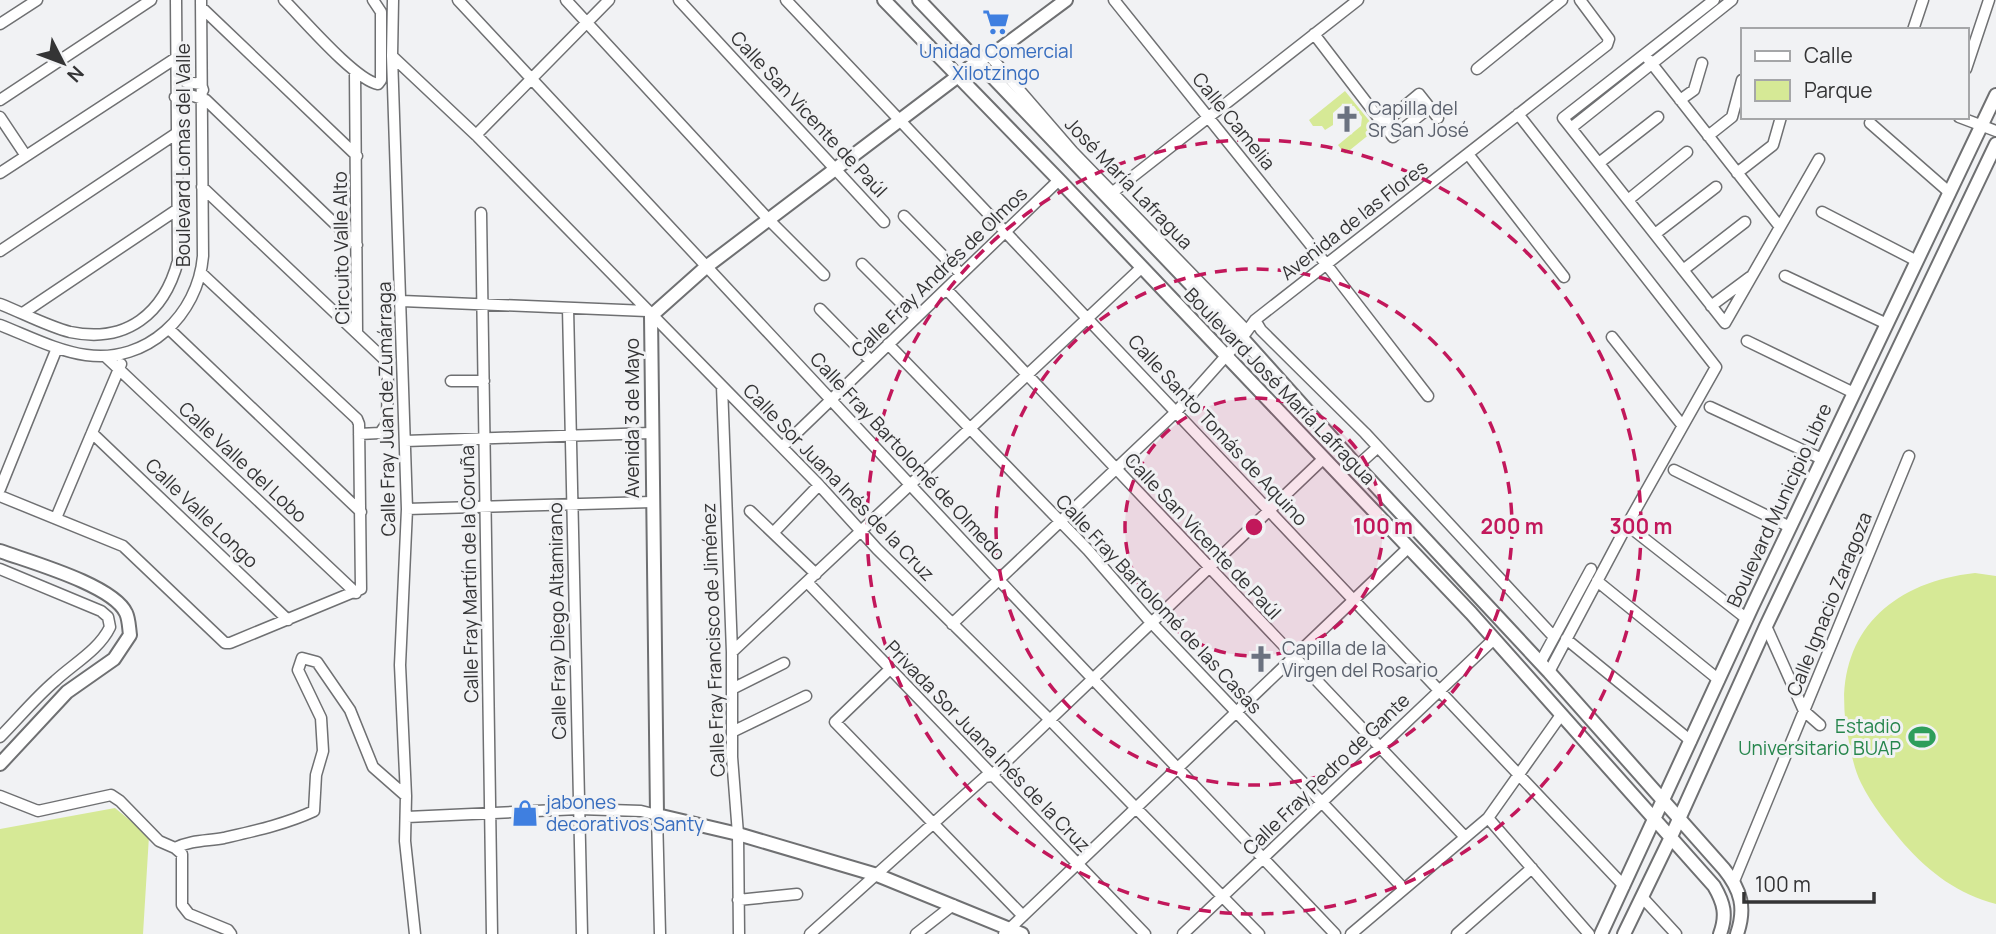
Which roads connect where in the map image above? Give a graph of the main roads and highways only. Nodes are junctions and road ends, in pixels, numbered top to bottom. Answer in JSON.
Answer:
{"nodes":[{"id":1,"x":884,"y":0,"type":"edge"},
{"id":2,"x":919,"y":0,"type":"edge"},
{"id":3,"x":1066,"y":0,"type":"edge"},
{"id":4,"x":984,"y":58,"type":"junction"},
{"id":5,"x":959,"y":75,"type":"junction"},
{"id":6,"x":1996,"y":94,"type":"edge"},
{"id":7,"x":1996,"y":144,"type":"edge"},
{"id":8,"x":0,"y":551,"type":"edge"},
{"id":9,"x":0,"y":764,"type":"edge"},
{"id":10,"x":1663,"y":802,"type":"junction"},
{"id":11,"x":1679,"y":819,"type":"junction"},
{"id":12,"x":1654,"y":821,"type":"junction"},
{"id":13,"x":1670,"y":839,"type":"junction"},
{"id":14,"x":1012,"y":932,"type":"edge"},
{"id":15,"x":1601,"y":934,"type":"edge"},
{"id":16,"x":1624,"y":934,"type":"edge"},
{"id":17,"x":1720,"y":934,"type":"edge"},
{"id":18,"x":1737,"y":934,"type":"edge"}],
"edges":[{"from":1,"to":5,"type":"main road","name":"Boulevard José María Lafragua"},
{"from":2,"to":4,"type":"main road","name":"Boulevard José María Lafragua"},
{"from":3,"to":4,"type":"main road","name":"Avenida 3 de Mayo"},
{"from":4,"to":5,"type":"main road","name":"Avenida 3 de Mayo"},
{"from":4,"to":10,"type":"main road","name":"Boulevard José María Lafragua"},
{"from":5,"to":12,"type":"main road","name":"Boulevard José María Lafragua"},
{"from":5,"to":14,"type":"main road","name":"Avenida 3 de Mayo"},
{"from":6,"to":10,"type":"main road","name":"Boulevard Municipio Libre"},
{"from":7,"to":11,"type":"main road","name":"Boulevard Municipio Libre"},
{"from":8,"to":9,"type":"main road"},
{"from":10,"to":11,"type":"main road","name":"Boulevard José María Lafragua"},
{"from":10,"to":12,"type":"main road","name":"Boulevard Municipio Libre"},
{"from":11,"to":13,"type":"main road","name":"Boulevard Municipio Libre"},
{"from":11,"to":18,"type":"main road","name":"Boulevard José María Lafragua"},
{"from":12,"to":13,"type":"main road","name":"Boulevard José María Lafragua"},
{"from":12,"to":15,"type":"main road","name":"Boulevard Municipio Libre"},
{"from":13,"to":16,"type":"main road","name":"Boulevard Municipio Libre"},
{"from":13,"to":17,"type":"main road","name":"Boulevard José María Lafragua"}]}
